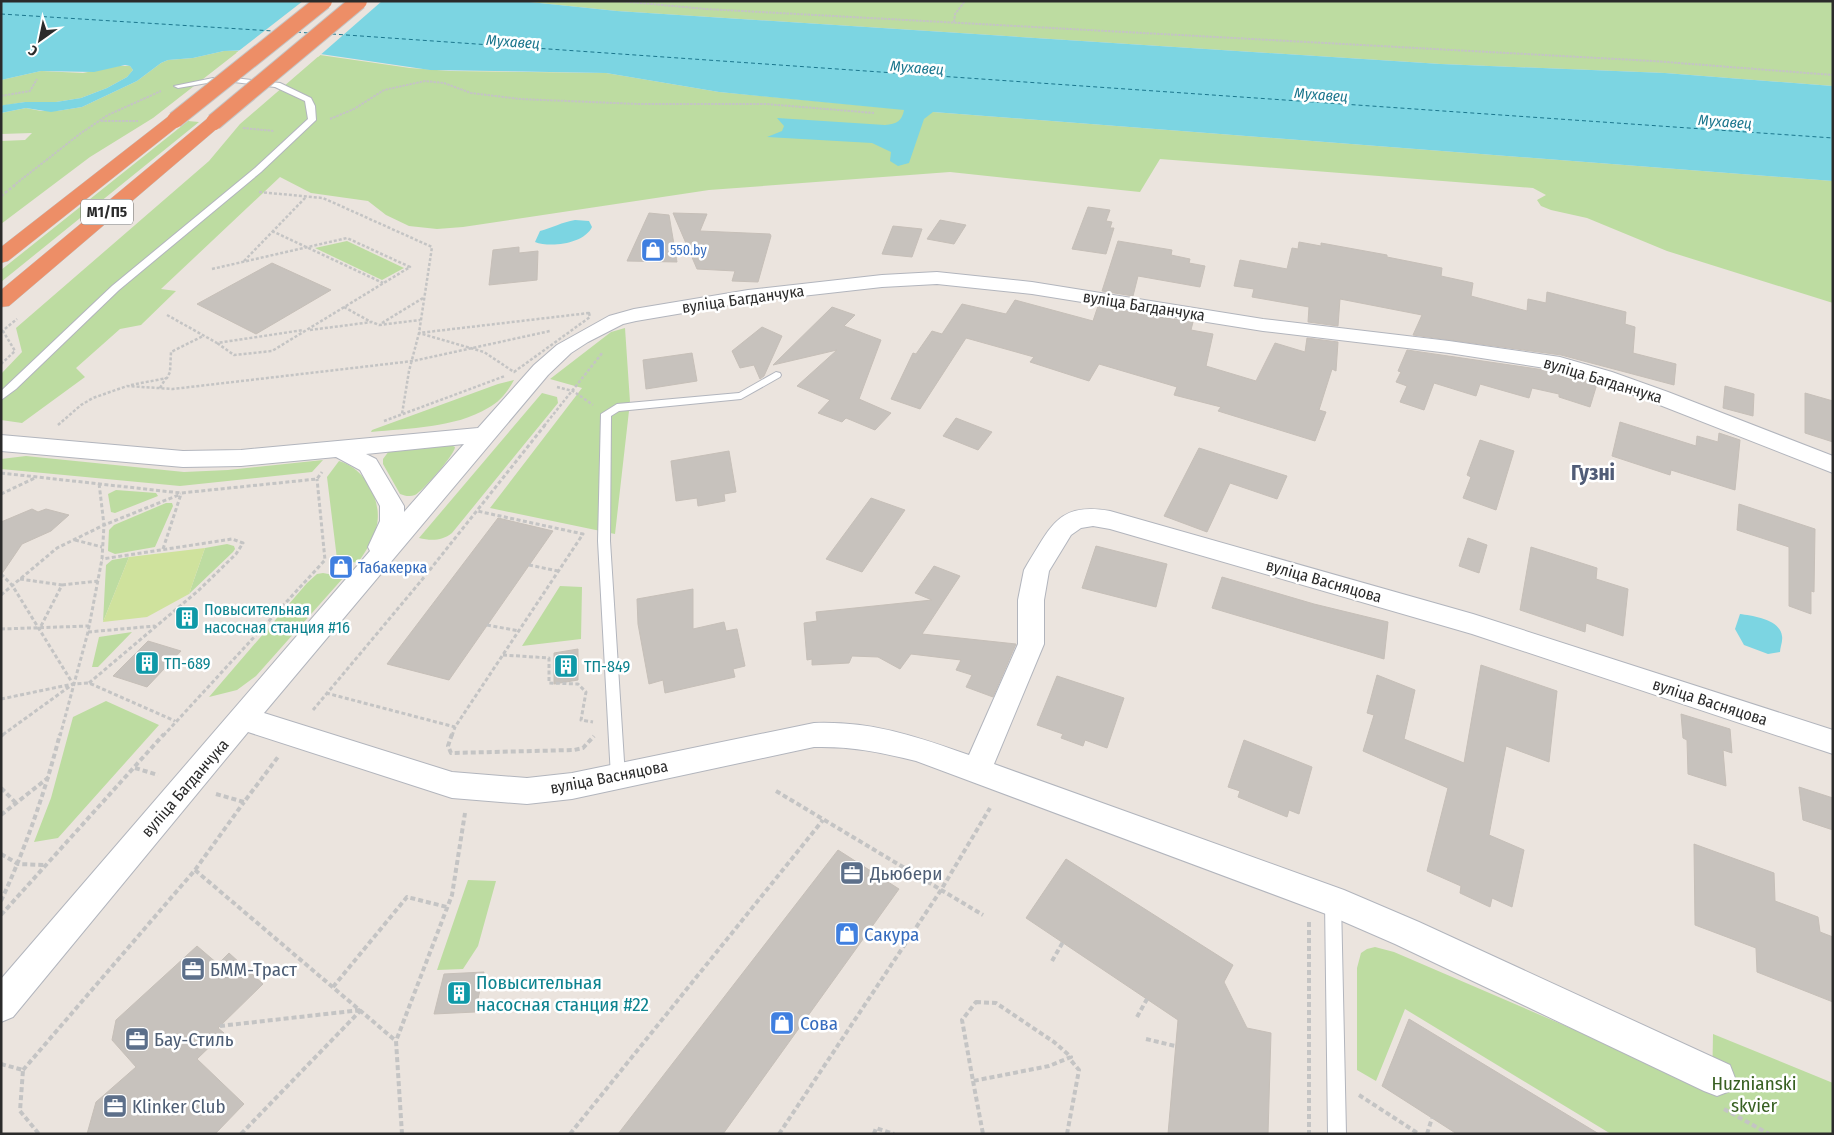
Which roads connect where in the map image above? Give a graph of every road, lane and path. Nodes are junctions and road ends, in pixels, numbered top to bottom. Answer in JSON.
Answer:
{"nodes":[{"id":1,"x":324,"y":1,"type":"edge"},
{"id":2,"x":359,"y":1,"type":"edge"},
{"id":3,"x":619,"y":1,"type":"edge"},
{"id":4,"x":965,"y":1,"type":"edge"},
{"id":5,"x":954,"y":22,"type":"junction"},
{"id":6,"x":1833,"y":75,"type":"edge"},
{"id":7,"x":37,"y":79,"type":"dead end"},
{"id":8,"x":178,"y":86,"type":"joint"},
{"id":9,"x":1,"y":96,"type":"edge"},
{"id":10,"x":354,"y":109,"type":"dead end"},
{"id":11,"x":874,"y":113,"type":"dead end"},
{"id":12,"x":100,"y":121,"type":"junction"},
{"id":13,"x":144,"y":122,"type":"dead end"},
{"id":14,"x":242,"y":128,"type":"dead end"},
{"id":15,"x":281,"y":132,"type":"dead end"},
{"id":16,"x":234,"y":190,"type":"junction"},
{"id":17,"x":1,"y":196,"type":"edge"},
{"id":18,"x":306,"y":196,"type":"junction"},
{"id":19,"x":272,"y":231,"type":"junction"},
{"id":20,"x":306,"y":248,"type":"junction"},
{"id":21,"x":1,"y":257,"type":"edge"},
{"id":22,"x":243,"y":262,"type":"junction"},
{"id":23,"x":212,"y":269,"type":"dead end"},
{"id":24,"x":383,"y":284,"type":"junction"},
{"id":25,"x":423,"y":298,"type":"junction"},
{"id":26,"x":1,"y":301,"type":"edge"},
{"id":27,"x":344,"y":307,"type":"junction"},
{"id":28,"x":166,"y":315,"type":"dead end"},
{"id":29,"x":420,"y":320,"type":"junction"},
{"id":30,"x":372,"y":322,"type":"junction"},
{"id":31,"x":580,"y":324,"type":"junction"},
{"id":32,"x":379,"y":325,"type":"junction"},
{"id":33,"x":570,"y":326,"type":"dead end"},
{"id":34,"x":306,"y":330,"type":"junction"},
{"id":35,"x":3,"y":331,"type":"dead end"},
{"id":36,"x":551,"y":331,"type":"dead end"},
{"id":37,"x":419,"y":333,"type":"junction"},
{"id":38,"x":204,"y":336,"type":"junction"},
{"id":39,"x":216,"y":344,"type":"junction"},
{"id":40,"x":606,"y":347,"type":"dead end"},
{"id":41,"x":472,"y":348,"type":"junction"},
{"id":42,"x":413,"y":361,"type":"junction"},
{"id":43,"x":1,"y":364,"type":"edge"},
{"id":44,"x":514,"y":372,"type":"junction"},
{"id":45,"x":522,"y":375,"type":"dead end"},
{"id":46,"x":776,"y":375,"type":"dead end"},
{"id":47,"x":166,"y":378,"type":"junction"},
{"id":48,"x":127,"y":386,"type":"junction"},
{"id":49,"x":556,"y":386,"type":"dead end"},
{"id":50,"x":160,"y":388,"type":"junction"},
{"id":51,"x":573,"y":391,"type":"junction"},
{"id":52,"x":1,"y":397,"type":"edge"},
{"id":53,"x":402,"y":414,"type":"junction"},
{"id":54,"x":606,"y":414,"type":"junction"},
{"id":55,"x":376,"y":422,"type":"dead end"},
{"id":56,"x":51,"y":431,"type":"dead end"},
{"id":57,"x":484,"y":435,"type":"junction"},
{"id":58,"x":1,"y":443,"type":"edge"},
{"id":59,"x":339,"y":448,"type":"junction"},
{"id":60,"x":1833,"y":464,"type":"edge"},
{"id":61,"x":322,"y":471,"type":"dead end"},
{"id":62,"x":1,"y":473,"type":"edge"},
{"id":63,"x":36,"y":477,"type":"junction"},
{"id":64,"x":317,"y":479,"type":"junction"},
{"id":65,"x":99,"y":483,"type":"junction"},
{"id":66,"x":181,"y":493,"type":"junction"},
{"id":67,"x":1,"y":494,"type":"edge"},
{"id":68,"x":477,"y":510,"type":"junction"},
{"id":69,"x":104,"y":525,"type":"junction"},
{"id":70,"x":74,"y":539,"type":"junction"},
{"id":71,"x":102,"y":546,"type":"junction"},
{"id":72,"x":163,"y":549,"type":"junction"},
{"id":73,"x":102,"y":559,"type":"junction"},
{"id":74,"x":529,"y":565,"type":"dead end"},
{"id":75,"x":368,"y":570,"type":"junction"},
{"id":76,"x":558,"y":571,"type":"junction"},
{"id":77,"x":1,"y":574,"type":"edge"},
{"id":78,"x":20,"y":579,"type":"junction"},
{"id":79,"x":98,"y":581,"type":"junction"},
{"id":80,"x":12,"y":585,"type":"junction"},
{"id":81,"x":62,"y":585,"type":"junction"},
{"id":82,"x":1,"y":595,"type":"edge"},
{"id":83,"x":487,"y":625,"type":"dead end"},
{"id":84,"x":90,"y":626,"type":"junction"},
{"id":85,"x":156,"y":626,"type":"junction"},
{"id":86,"x":40,"y":628,"type":"junction"},
{"id":87,"x":2,"y":630,"type":"edge"},
{"id":88,"x":519,"y":631,"type":"junction"},
{"id":89,"x":88,"y":632,"type":"junction"},
{"id":90,"x":503,"y":655,"type":"junction"},
{"id":91,"x":89,"y":683,"type":"junction"},
{"id":92,"x":73,"y":684,"type":"junction"},
{"id":93,"x":326,"y":694,"type":"junction"},
{"id":94,"x":1,"y":699,"type":"edge"},
{"id":95,"x":312,"y":710,"type":"dead end"},
{"id":96,"x":244,"y":719,"type":"junction"},
{"id":97,"x":175,"y":721,"type":"junction"},
{"id":98,"x":597,"y":725,"type":"dead end"},
{"id":99,"x":456,"y":727,"type":"junction"},
{"id":100,"x":596,"y":731,"type":"dead end"},
{"id":101,"x":1,"y":736,"type":"edge"},
{"id":102,"x":1833,"y":742,"type":"edge"},
{"id":103,"x":283,"y":750,"type":"dead end"},
{"id":104,"x":135,"y":768,"type":"junction"},
{"id":105,"x":977,"y":770,"type":"junction"},
{"id":106,"x":161,"y":776,"type":"dead end"},
{"id":107,"x":49,"y":777,"type":"junction"},
{"id":108,"x":618,"y":777,"type":"junction"},
{"id":109,"x":1,"y":788,"type":"edge"},
{"id":110,"x":208,"y":791,"type":"dead end"},
{"id":111,"x":776,"y":791,"type":"dead end"},
{"id":112,"x":244,"y":802,"type":"junction"},
{"id":113,"x":16,"y":803,"type":"junction"},
{"id":114,"x":466,"y":804,"type":"dead end"},
{"id":115,"x":990,"y":808,"type":"dead end"},
{"id":116,"x":1,"y":815,"type":"edge"},
{"id":117,"x":823,"y":820,"type":"junction"},
{"id":118,"x":1,"y":854,"type":"edge"},
{"id":119,"x":18,"y":864,"type":"junction"},
{"id":120,"x":45,"y":865,"type":"junction"},
{"id":121,"x":195,"y":870,"type":"junction"},
{"id":122,"x":941,"y":890,"type":"junction"},
{"id":123,"x":1,"y":901,"type":"edge"},
{"id":124,"x":1334,"y":901,"type":"junction"},
{"id":125,"x":447,"y":907,"type":"junction"},
{"id":126,"x":1,"y":915,"type":"edge"},
{"id":127,"x":983,"y":915,"type":"dead end"},
{"id":128,"x":1309,"y":922,"type":"dead end"},
{"id":129,"x":1063,"y":942,"type":"dead end"},
{"id":130,"x":1052,"y":960,"type":"dead end"},
{"id":131,"x":333,"y":987,"type":"junction"},
{"id":132,"x":1147,"y":999,"type":"dead end"},
{"id":133,"x":1,"y":1005,"type":"edge"},
{"id":134,"x":361,"y":1010,"type":"junction"},
{"id":135,"x":1137,"y":1017,"type":"dead end"},
{"id":136,"x":220,"y":1026,"type":"dead end"},
{"id":137,"x":1146,"y":1038,"type":"dead end"},
{"id":138,"x":396,"y":1041,"type":"junction"},
{"id":139,"x":1175,"y":1046,"type":"dead end"},
{"id":140,"x":1069,"y":1058,"type":"junction"},
{"id":141,"x":1,"y":1064,"type":"edge"},
{"id":142,"x":1309,"y":1064,"type":"junction"},
{"id":143,"x":23,"y":1070,"type":"junction"},
{"id":144,"x":1717,"y":1078,"type":"dead end"},
{"id":145,"x":1335,"y":1079,"type":"junction"},
{"id":146,"x":972,"y":1081,"type":"junction"},
{"id":147,"x":1432,"y":1118,"type":"dead end"},
{"id":148,"x":1756,"y":1126,"type":"dead end"},
{"id":149,"x":39,"y":1134,"type":"edge"},
{"id":150,"x":241,"y":1134,"type":"edge"},
{"id":151,"x":402,"y":1134,"type":"edge"},
{"id":152,"x":570,"y":1134,"type":"edge"},
{"id":153,"x":779,"y":1134,"type":"edge"},
{"id":154,"x":874,"y":1134,"type":"edge"},
{"id":155,"x":894,"y":1134,"type":"edge"},
{"id":156,"x":982,"y":1134,"type":"edge"},
{"id":157,"x":1067,"y":1134,"type":"edge"},
{"id":158,"x":1309,"y":1134,"type":"edge"},
{"id":159,"x":1337,"y":1134,"type":"edge"},
{"id":160,"x":1419,"y":1134,"type":"edge"},
{"id":161,"x":1427,"y":1134,"type":"edge"},
{"id":162,"x":1769,"y":1134,"type":"edge"}],
"edges":[{"from":1,"to":21,"type":"highway","number":"М1/П5","bridge":true},
{"from":2,"to":26,"type":"highway","number":"М1/П5","bridge":true},
{"from":3,"to":5,"type":"path"},
{"from":4,"to":5,"type":"path"},
{"from":5,"to":6,"type":"path"},
{"from":7,"to":9,"type":"path"},
{"from":8,"to":12,"type":"path"},
{"from":8,"to":16,"type":"lane"},
{"from":10,"to":11,"type":"path"},
{"from":12,"to":13,"type":"path"},
{"from":12,"to":17,"type":"path"},
{"from":14,"to":15,"type":"path"},
{"from":16,"to":18,"type":"path"},
{"from":16,"to":52,"type":"lane"},
{"from":18,"to":19,"type":"path"},
{"from":18,"to":25,"type":"path"},
{"from":19,"to":20,"type":"path"},
{"from":19,"to":22,"type":"path"},
{"from":20,"to":22,"type":"path"},
{"from":20,"to":24,"type":"path"},
{"from":20,"to":24,"type":"path"},
{"from":22,"to":23,"type":"path"},
{"from":24,"to":27,"type":"path"},
{"from":25,"to":29,"type":"path"},
{"from":25,"to":32,"type":"path"},
{"from":27,"to":30,"type":"path"},
{"from":27,"to":34,"type":"path"},
{"from":28,"to":38,"type":"path"},
{"from":29,"to":32,"type":"path"},
{"from":29,"to":37,"type":"path"},
{"from":30,"to":32,"type":"path"},
{"from":30,"to":34,"type":"path"},
{"from":31,"to":33,"type":"path"},
{"from":31,"to":37,"type":"path"},
{"from":31,"to":44,"type":"path"},
{"from":34,"to":39,"type":"path"},
{"from":34,"to":39,"type":"path"},
{"from":35,"to":43,"type":"path"},
{"from":36,"to":41,"type":"path"},
{"from":37,"to":41,"type":"path"},
{"from":37,"to":42,"type":"path"},
{"from":38,"to":39,"type":"path"},
{"from":38,"to":47,"type":"path"},
{"from":40,"to":51,"type":"path"},
{"from":41,"to":42,"type":"path"},
{"from":41,"to":44,"type":"path"},
{"from":42,"to":50,"type":"path"},
{"from":42,"to":53,"type":"path"},
{"from":44,"to":45,"type":"path"},
{"from":44,"to":53,"type":"path"},
{"from":46,"to":54,"type":"lane"},
{"from":47,"to":48,"type":"path"},
{"from":47,"to":50,"type":"path"},
{"from":48,"to":50,"type":"path"},
{"from":48,"to":56,"type":"path"},
{"from":49,"to":51,"type":"path"},
{"from":51,"to":54,"type":"path"},
{"from":51,"to":68,"type":"path"},
{"from":53,"to":55,"type":"path"},
{"from":54,"to":108,"type":"lane"},
{"from":57,"to":59,"type":"street"},
{"from":57,"to":60,"type":"street","name":"вуліца Багданчука"},
{"from":57,"to":75,"type":"street","name":"вуліца Багданчука"},
{"from":58,"to":59,"type":"street"},
{"from":59,"to":75,"type":"street","name":"вуліца Багданчука"},
{"from":61,"to":64,"type":"path"},
{"from":62,"to":63,"type":"path"},
{"from":63,"to":65,"type":"path"},
{"from":63,"to":67,"type":"path"},
{"from":64,"to":66,"type":"path"},
{"from":64,"to":97,"type":"path"},
{"from":65,"to":66,"type":"path"},
{"from":65,"to":69,"type":"path"},
{"from":66,"to":69,"type":"path"},
{"from":66,"to":72,"type":"path"},
{"from":68,"to":76,"type":"path"},
{"from":68,"to":93,"type":"path"},
{"from":69,"to":70,"type":"path"},
{"from":69,"to":71,"type":"path"},
{"from":70,"to":71,"type":"path"},
{"from":70,"to":78,"type":"path"},
{"from":71,"to":73,"type":"path"},
{"from":72,"to":73,"type":"path"},
{"from":72,"to":85,"type":"path"},
{"from":73,"to":79,"type":"path"},
{"from":74,"to":76,"type":"path"},
{"from":75,"to":96,"type":"street","name":"вуліца Багданчука"},
{"from":76,"to":88,"type":"path"},
{"from":77,"to":80,"type":"path"},
{"from":78,"to":80,"type":"path"},
{"from":78,"to":81,"type":"path"},
{"from":79,"to":81,"type":"path"},
{"from":79,"to":84,"type":"path"},
{"from":80,"to":82,"type":"path"},
{"from":80,"to":86,"type":"path"},
{"from":81,"to":86,"type":"path"},
{"from":83,"to":88,"type":"path"},
{"from":84,"to":86,"type":"path"},
{"from":84,"to":89,"type":"path"},
{"from":85,"to":89,"type":"path"},
{"from":85,"to":91,"type":"path"},
{"from":86,"to":87,"type":"path"},
{"from":86,"to":92,"type":"path"},
{"from":88,"to":90,"type":"path"},
{"from":89,"to":92,"type":"path"},
{"from":90,"to":98,"type":"path"},
{"from":90,"to":99,"type":"path"},
{"from":91,"to":92,"type":"path"},
{"from":91,"to":97,"type":"path"},
{"from":92,"to":94,"type":"path"},
{"from":92,"to":101,"type":"path"},
{"from":92,"to":107,"type":"path"},
{"from":93,"to":95,"type":"path"},
{"from":93,"to":99,"type":"path"},
{"from":96,"to":108,"type":"street","name":"вуліца Васняцова"},
{"from":96,"to":133,"type":"street","name":"вуліца Багданчука"},
{"from":97,"to":104,"type":"path"},
{"from":99,"to":100,"type":"path"},
{"from":102,"to":105,"type":"street","name":"вуліца Васняцова"},
{"from":103,"to":112,"type":"path"},
{"from":104,"to":106,"type":"path"},
{"from":104,"to":120,"type":"path"},
{"from":105,"to":108,"type":"street","name":"вуліца Васняцова"},
{"from":105,"to":124,"type":"street","name":"вуліца Васняцова"},
{"from":107,"to":113,"type":"path"},
{"from":107,"to":119,"type":"path"},
{"from":109,"to":113,"type":"path"},
{"from":110,"to":112,"type":"path"},
{"from":111,"to":117,"type":"path"},
{"from":112,"to":121,"type":"path"},
{"from":113,"to":116,"type":"path"},
{"from":114,"to":125,"type":"path"},
{"from":115,"to":122,"type":"path"},
{"from":117,"to":122,"type":"path"},
{"from":117,"to":152,"type":"path"},
{"from":118,"to":119,"type":"path"},
{"from":119,"to":120,"type":"path"},
{"from":119,"to":123,"type":"path"},
{"from":120,"to":126,"type":"path"},
{"from":121,"to":131,"type":"path"},
{"from":121,"to":143,"type":"path"},
{"from":122,"to":127,"type":"path"},
{"from":122,"to":153,"type":"path"},
{"from":124,"to":144,"type":"street","name":"вуліца Васняцова"},
{"from":124,"to":145,"type":"lane"},
{"from":125,"to":131,"type":"path"},
{"from":125,"to":138,"type":"path"},
{"from":128,"to":142,"type":"path"},
{"from":129,"to":130,"type":"path"},
{"from":131,"to":134,"type":"path"},
{"from":132,"to":135,"type":"path"},
{"from":134,"to":136,"type":"path"},
{"from":134,"to":138,"type":"path"},
{"from":134,"to":150,"type":"path"},
{"from":137,"to":139,"type":"path"},
{"from":138,"to":151,"type":"path"},
{"from":140,"to":146,"type":"path"},
{"from":140,"to":146,"type":"path"},
{"from":140,"to":157,"type":"path"},
{"from":141,"to":143,"type":"path"},
{"from":142,"to":145,"type":"path"},
{"from":142,"to":158,"type":"path"},
{"from":143,"to":149,"type":"path"},
{"from":145,"to":159,"type":"lane"},
{"from":145,"to":160,"type":"path"},
{"from":146,"to":156,"type":"path"},
{"from":147,"to":161,"type":"path"},
{"from":148,"to":162,"type":"path"},
{"from":154,"to":155,"type":"path"}]}
